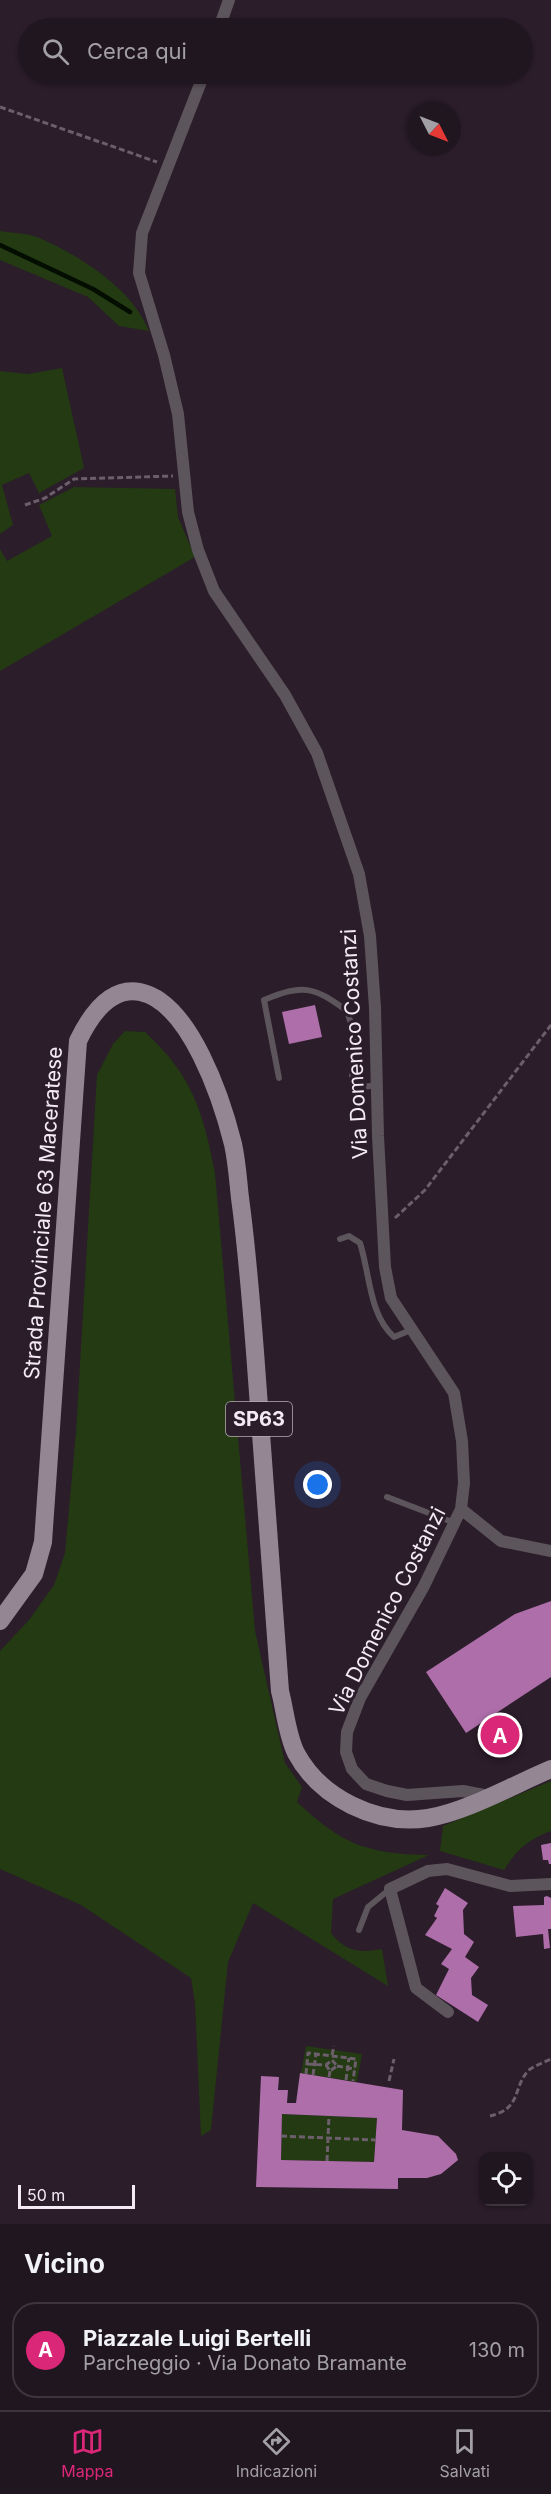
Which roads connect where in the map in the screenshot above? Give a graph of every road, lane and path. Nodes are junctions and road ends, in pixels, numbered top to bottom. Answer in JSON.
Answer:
{"nodes":[{"id":1,"x":229,"y":0,"type":"edge"},
{"id":2,"x":223,"y":18,"type":"edge"},
{"id":3,"x":200,"y":84,"type":"edge"},
{"id":4,"x":0,"y":107,"type":"edge"},
{"id":5,"x":170,"y":167,"type":"junction"},
{"id":6,"x":184,"y":476,"type":"junction"},
{"id":7,"x":25,"y":505,"type":"dead end"},
{"id":8,"x":551,"y":1025,"type":"edge"},
{"id":9,"x":279,"y":1078,"type":"dead end"},
{"id":10,"x":377,"y":1085,"type":"junction"},
{"id":11,"x":383,"y":1229,"type":"junction"},
{"id":12,"x":340,"y":1239,"type":"dead end"},
{"id":13,"x":411,"y":1330,"type":"junction"},
{"id":14,"x":387,"y":1497,"type":"dead end"},
{"id":15,"x":461,"y":1509,"type":"junction"},
{"id":16,"x":455,"y":1523,"type":"junction"},
{"id":17,"x":551,"y":1551,"type":"edge"},
{"id":18,"x":0,"y":1621,"type":"edge"},
{"id":19,"x":551,"y":1769,"type":"edge"},
{"id":20,"x":489,"y":1796,"type":"junction"},
{"id":21,"x":551,"y":1884,"type":"edge"},
{"id":22,"x":390,"y":1889,"type":"junction"},
{"id":23,"x":359,"y":1930,"type":"dead end"},
{"id":24,"x":448,"y":2012,"type":"dead end"},
{"id":25,"x":334,"y":2046,"type":"dead end"},
{"id":26,"x":316,"y":2054,"type":"junction"},
{"id":27,"x":332,"y":2058,"type":"junction"},
{"id":28,"x":349,"y":2058,"type":"junction"},
{"id":29,"x":394,"y":2059,"type":"dead end"},
{"id":30,"x":551,"y":2059,"type":"edge"},
{"id":31,"x":307,"y":2064,"type":"junction"},
{"id":32,"x":314,"y":2064,"type":"junction"},
{"id":33,"x":326,"y":2065,"type":"junction"},
{"id":34,"x":337,"y":2066,"type":"junction"},
{"id":35,"x":347,"y":2068,"type":"junction"},
{"id":36,"x":355,"y":2069,"type":"junction"},
{"id":37,"x":330,"y":2071,"type":"junction"},
{"id":38,"x":306,"y":2074,"type":"dead end"},
{"id":39,"x":313,"y":2075,"type":"dead end"},
{"id":40,"x":329,"y":2078,"type":"dead end"},
{"id":41,"x":346,"y":2080,"type":"dead end"},
{"id":42,"x":353,"y":2081,"type":"dead end"},
{"id":43,"x":389,"y":2081,"type":"dead end"},
{"id":44,"x":329,"y":2116,"type":"dead end"},
{"id":45,"x":490,"y":2116,"type":"dead end"},
{"id":46,"x":282,"y":2136,"type":"dead end"},
{"id":47,"x":327,"y":2138,"type":"junction"},
{"id":48,"x":376,"y":2139,"type":"dead end"},
{"id":49,"x":327,"y":2161,"type":"dead end"}],
"edges":[{"from":1,"to":2,"type":"street"},
{"from":3,"to":5,"type":"street","name":"Via Domenico Costanzi"},
{"from":4,"to":5,"type":"path"},
{"from":5,"to":6,"type":"street","name":"Via Domenico Costanzi"},
{"from":6,"to":7,"type":"path"},
{"from":6,"to":10,"type":"street","name":"Via Domenico Costanzi"},
{"from":8,"to":11,"type":"path"},
{"from":9,"to":10,"type":"lane"},
{"from":10,"to":11,"type":"street","name":"Via Domenico Costanzi"},
{"from":11,"to":13,"type":"street","name":"Via Domenico Costanzi"},
{"from":12,"to":13,"type":"lane"},
{"from":13,"to":15,"type":"street","name":"Via Domenico Costanzi"},
{"from":14,"to":16,"type":"lane"},
{"from":15,"to":16,"type":"street","name":"Via Domenico Costanzi"},
{"from":15,"to":17,"type":"street"},
{"from":16,"to":20,"type":"street","name":"Via Domenico Costanzi"},
{"from":18,"to":20,"type":"main road","name":"Strada Provinciale 63 Maceratese","number":"SP63"},
{"from":19,"to":20,"type":"main road","name":"Strada Provinciale 63 Maceratese"},
{"from":21,"to":22,"type":"street"},
{"from":22,"to":23,"type":"lane"},
{"from":22,"to":24,"type":"street"},
{"from":25,"to":27,"type":"path"},
{"from":26,"to":27,"type":"path"},
{"from":26,"to":31,"type":"path"},
{"from":26,"to":32,"type":"path"},
{"from":27,"to":28,"type":"path"},
{"from":27,"to":33,"type":"path"},
{"from":27,"to":34,"type":"path"},
{"from":28,"to":35,"type":"path"},
{"from":28,"to":36,"type":"path"},
{"from":29,"to":43,"type":"path"},
{"from":30,"to":45,"type":"path"},
{"from":31,"to":32,"type":"path"},
{"from":31,"to":38,"type":"path"},
{"from":32,"to":33,"type":"path"},
{"from":32,"to":39,"type":"path"},
{"from":33,"to":37,"type":"path"},
{"from":34,"to":35,"type":"path"},
{"from":34,"to":37,"type":"path"},
{"from":35,"to":36,"type":"path"},
{"from":35,"to":41,"type":"path"},
{"from":36,"to":42,"type":"path"},
{"from":37,"to":40,"type":"path"},
{"from":44,"to":47,"type":"path"},
{"from":46,"to":47,"type":"path"},
{"from":47,"to":48,"type":"path"},
{"from":47,"to":49,"type":"path"}]}
